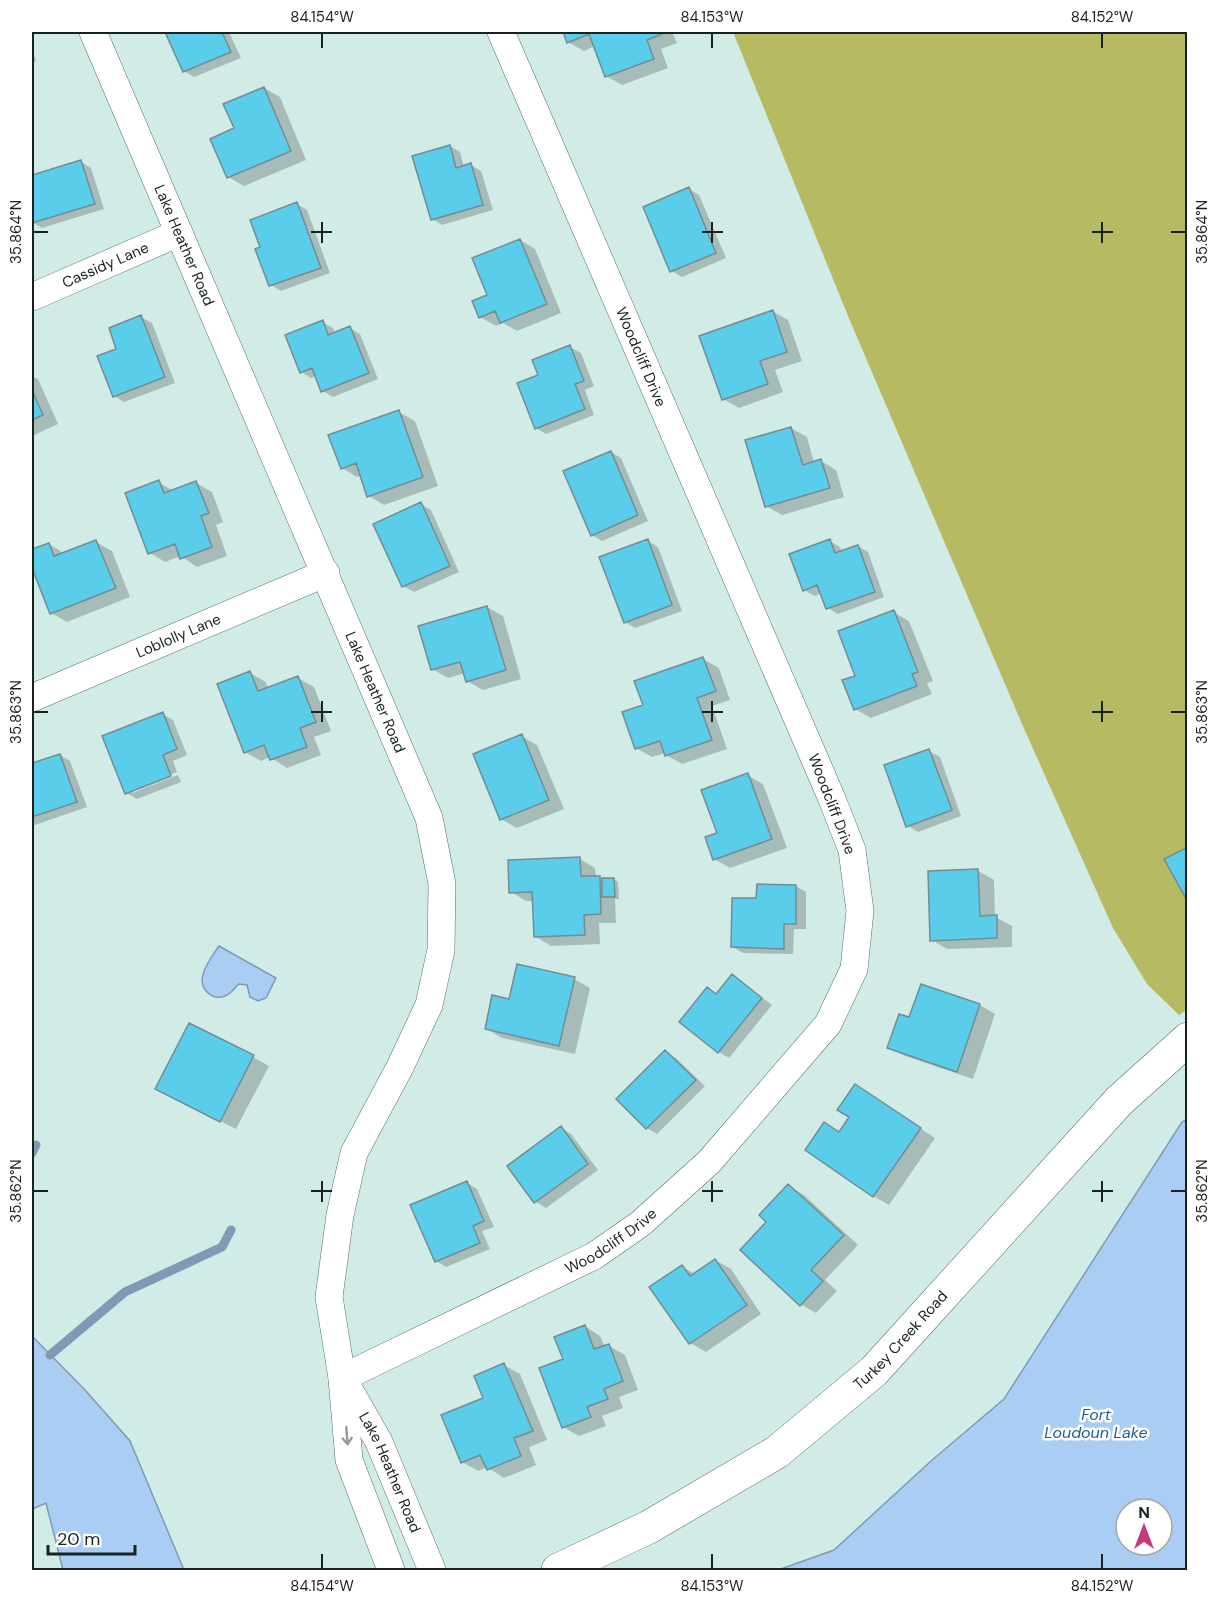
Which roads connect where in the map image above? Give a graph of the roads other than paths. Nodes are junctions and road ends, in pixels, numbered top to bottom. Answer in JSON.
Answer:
{"nodes":[{"id":1,"x":93,"y":32,"type":"edge"},
{"id":2,"x":501,"y":32,"type":"edge"},
{"id":3,"x":179,"y":233,"type":"junction"},
{"id":4,"x":32,"y":297,"type":"edge"},
{"id":5,"x":326,"y":573,"type":"junction"},
{"id":6,"x":32,"y":698,"type":"edge"},
{"id":7,"x":1188,"y":1039,"type":"edge"},
{"id":8,"x":342,"y":1378,"type":"junction"},
{"id":9,"x":392,"y":1570,"type":"edge"},
{"id":10,"x":432,"y":1570,"type":"edge"},
{"id":11,"x":558,"y":1570,"type":"edge"}],
"edges":[{"from":1,"to":3,"type":"street","name":"Lake Heather Road"},
{"from":2,"to":8,"type":"street","name":"Woodcliff Drive"},
{"from":3,"to":4,"type":"street","name":"Cassidy Lane"},
{"from":3,"to":5,"type":"street","name":"Lake Heather Road"},
{"from":5,"to":6,"type":"street","name":"Loblolly Lane"},
{"from":5,"to":8,"type":"street","name":"Lake Heather Road"},
{"from":7,"to":11,"type":"street","name":"Turkey Creek Road"},
{"from":8,"to":9,"type":"street","name":"Lake Heather Road","one_way":true},
{"from":8,"to":10,"type":"street","name":"Lake Heather Road"}]}
